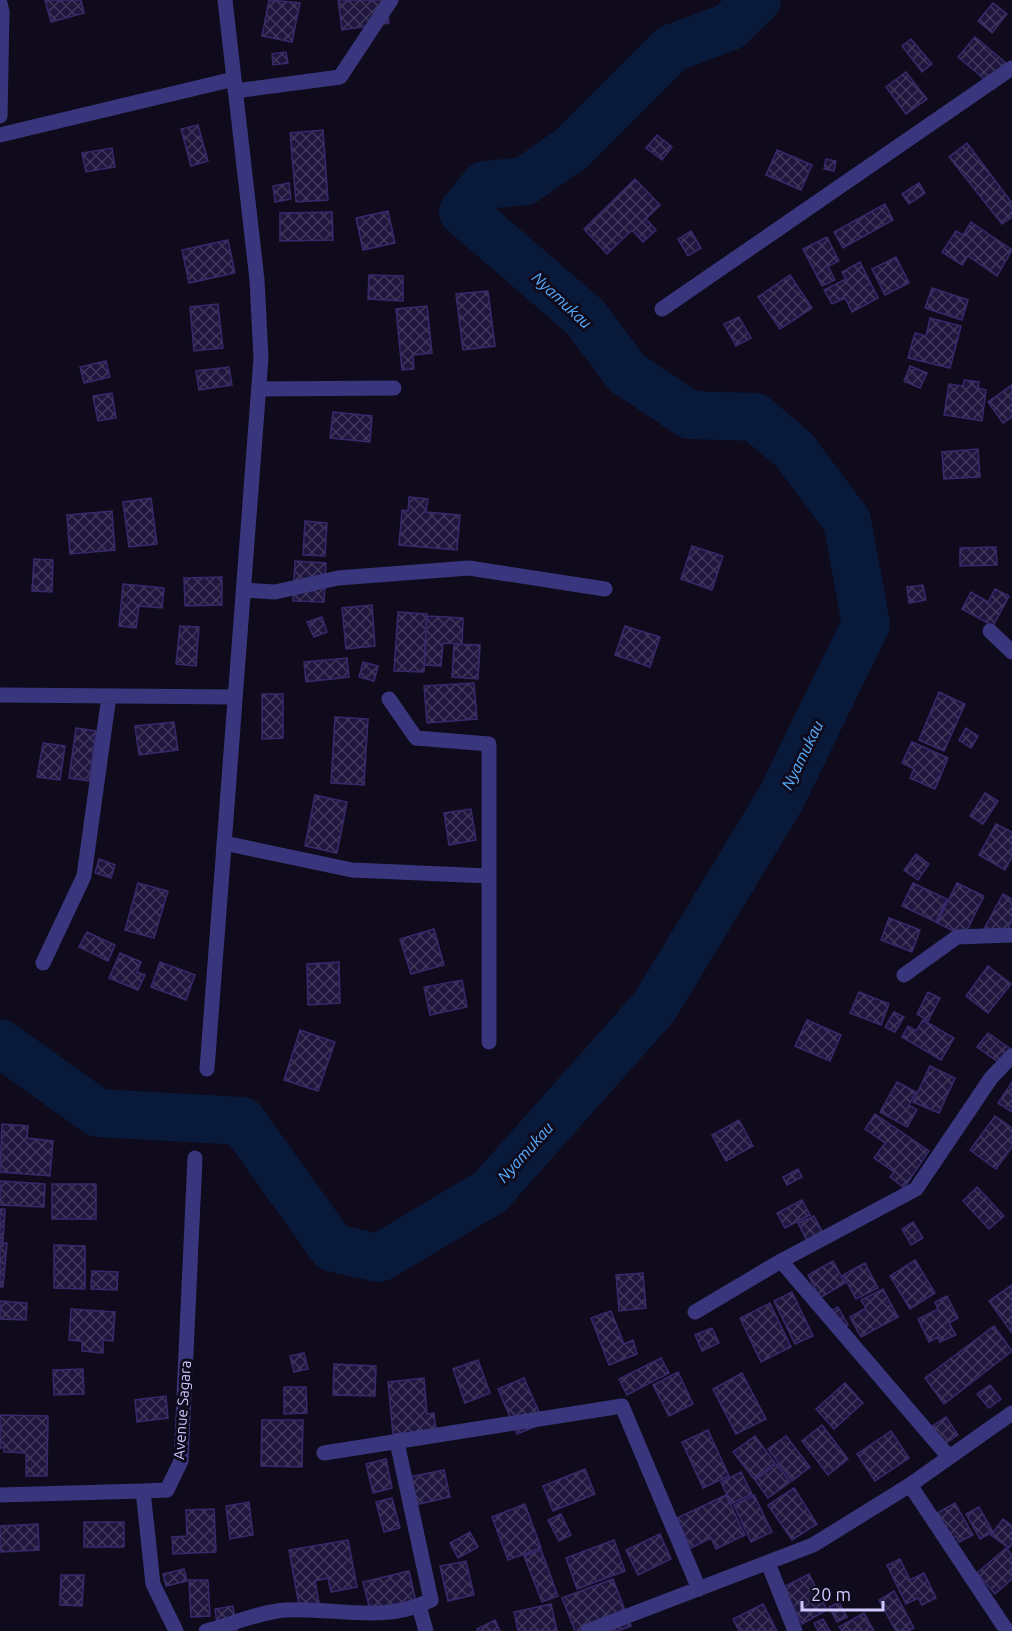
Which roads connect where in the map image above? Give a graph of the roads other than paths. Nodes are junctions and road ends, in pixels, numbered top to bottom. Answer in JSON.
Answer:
{"nodes":[{"id":1,"x":225,"y":0,"type":"edge"},
{"id":2,"x":391,"y":0,"type":"edge"},
{"id":3,"x":0,"y":3,"type":"edge"},
{"id":4,"x":1012,"y":68,"type":"edge"},
{"id":5,"x":234,"y":85,"type":"junction"},
{"id":6,"x":0,"y":116,"type":"edge"},
{"id":7,"x":0,"y":135,"type":"edge"},
{"id":8,"x":662,"y":309,"type":"dead end"},
{"id":9,"x":259,"y":388,"type":"junction"},
{"id":10,"x":394,"y":388,"type":"dead end"},
{"id":11,"x":605,"y":589,"type":"dead end"},
{"id":12,"x":244,"y":590,"type":"junction"},
{"id":13,"x":990,"y":631,"type":"dead end"},
{"id":14,"x":1012,"y":652,"type":"edge"},
{"id":15,"x":0,"y":695,"type":"edge"},
{"id":16,"x":109,"y":696,"type":"junction"},
{"id":17,"x":235,"y":697,"type":"junction"},
{"id":18,"x":388,"y":699,"type":"dead end"},
{"id":19,"x":224,"y":843,"type":"junction"},
{"id":20,"x":489,"y":876,"type":"junction"},
{"id":21,"x":1012,"y":935,"type":"edge"},
{"id":22,"x":43,"y":963,"type":"dead end"},
{"id":23,"x":904,"y":975,"type":"dead end"},
{"id":24,"x":489,"y":1042,"type":"dead end"},
{"id":25,"x":1012,"y":1056,"type":"edge"},
{"id":26,"x":207,"y":1069,"type":"dead end"},
{"id":27,"x":195,"y":1158,"type":"dead end"},
{"id":28,"x":781,"y":1261,"type":"junction"},
{"id":29,"x":695,"y":1312,"type":"dead end"},
{"id":30,"x":1012,"y":1413,"type":"edge"},
{"id":31,"x":397,"y":1442,"type":"junction"},
{"id":32,"x":324,"y":1453,"type":"dead end"},
{"id":33,"x":949,"y":1457,"type":"junction"},
{"id":34,"x":910,"y":1485,"type":"junction"},
{"id":35,"x":143,"y":1491,"type":"junction"},
{"id":36,"x":0,"y":1495,"type":"edge"},
{"id":37,"x":768,"y":1563,"type":"junction"},
{"id":38,"x":699,"y":1589,"type":"junction"},
{"id":39,"x":419,"y":1606,"type":"junction"},
{"id":40,"x":176,"y":1631,"type":"edge"},
{"id":41,"x":206,"y":1631,"type":"edge"},
{"id":42,"x":426,"y":1631,"type":"edge"},
{"id":43,"x":588,"y":1631,"type":"edge"},
{"id":44,"x":795,"y":1631,"type":"edge"},
{"id":45,"x":1007,"y":1631,"type":"edge"}],
"edges":[{"from":1,"to":5,"type":"street"},
{"from":2,"to":5,"type":"street"},
{"from":3,"to":6,"type":"street"},
{"from":4,"to":8,"type":"street"},
{"from":5,"to":7,"type":"street"},
{"from":5,"to":9,"type":"street"},
{"from":9,"to":10,"type":"street"},
{"from":9,"to":12,"type":"street"},
{"from":11,"to":12,"type":"street"},
{"from":12,"to":17,"type":"street"},
{"from":13,"to":14,"type":"street"},
{"from":15,"to":16,"type":"street"},
{"from":16,"to":17,"type":"street"},
{"from":16,"to":22,"type":"street"},
{"from":17,"to":19,"type":"street"},
{"from":18,"to":20,"type":"street"},
{"from":19,"to":20,"type":"street"},
{"from":19,"to":26,"type":"street"},
{"from":20,"to":24,"type":"street"},
{"from":21,"to":23,"type":"street"},
{"from":25,"to":28,"type":"street"},
{"from":27,"to":35,"type":"street","name":"Avenue Sagara"},
{"from":28,"to":29,"type":"street"},
{"from":28,"to":33,"type":"street"},
{"from":30,"to":33,"type":"street"},
{"from":31,"to":32,"type":"street"},
{"from":31,"to":38,"type":"street"},
{"from":31,"to":39,"type":"street"},
{"from":33,"to":34,"type":"street"},
{"from":34,"to":37,"type":"street"},
{"from":34,"to":45,"type":"street"},
{"from":35,"to":36,"type":"street"},
{"from":35,"to":40,"type":"street"},
{"from":37,"to":38,"type":"street"},
{"from":37,"to":44,"type":"street"},
{"from":38,"to":43,"type":"street"},
{"from":39,"to":41,"type":"street"},
{"from":39,"to":42,"type":"street"}]}
